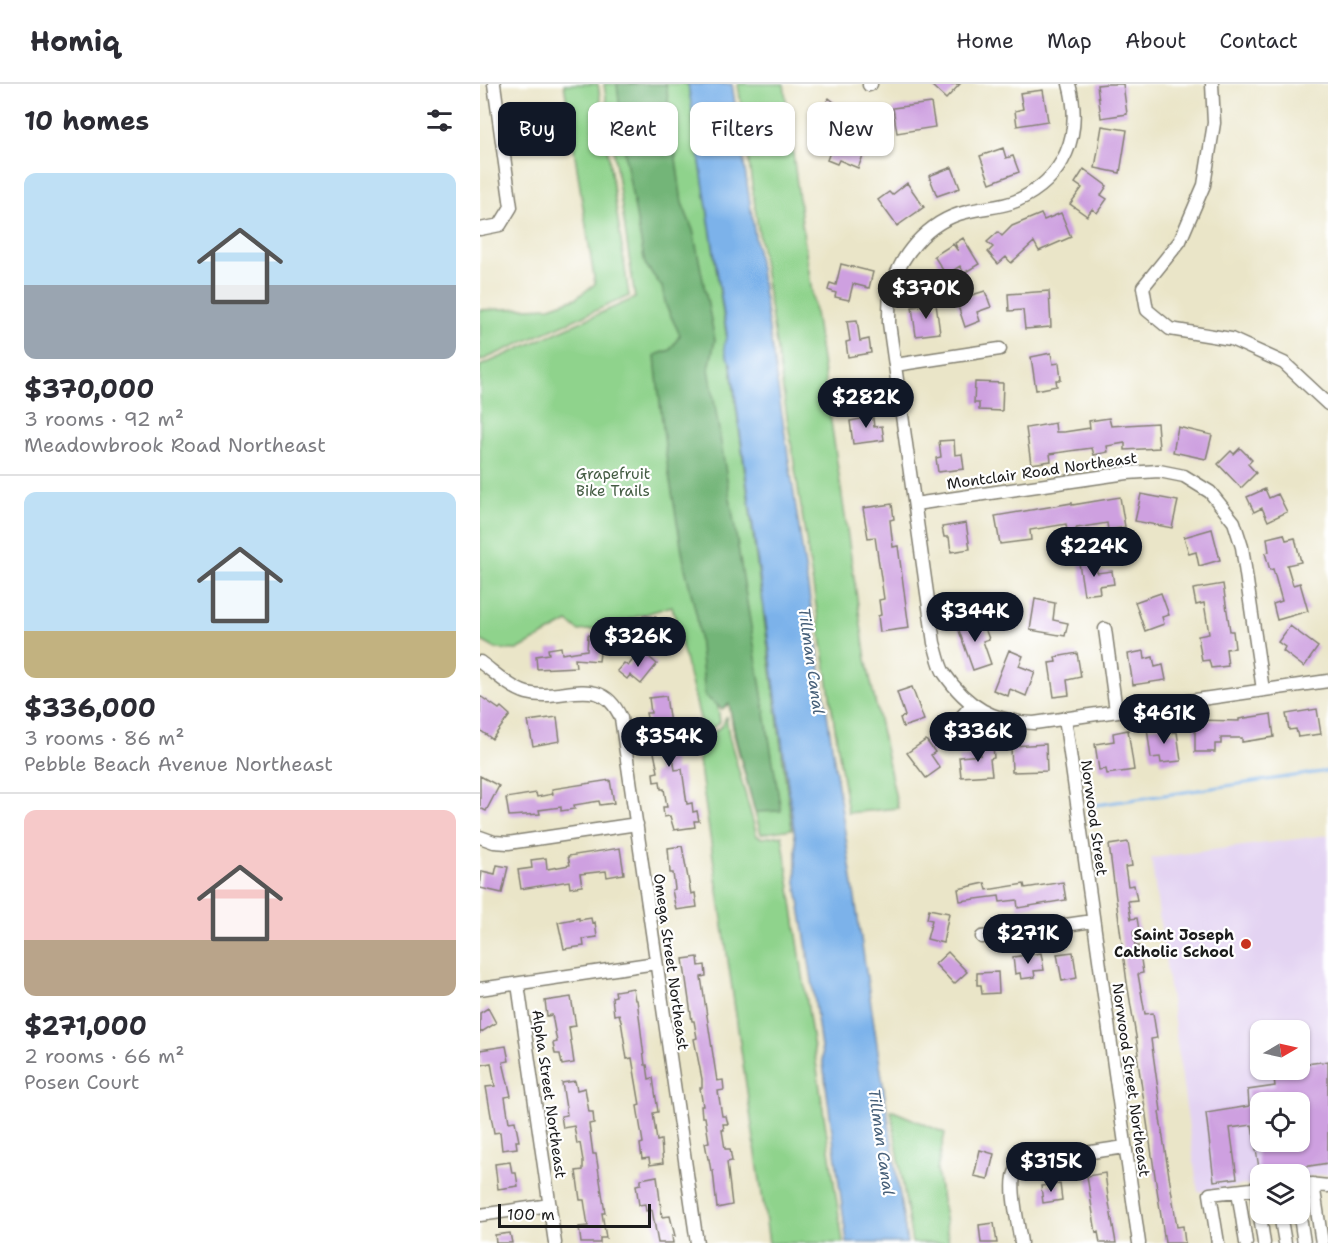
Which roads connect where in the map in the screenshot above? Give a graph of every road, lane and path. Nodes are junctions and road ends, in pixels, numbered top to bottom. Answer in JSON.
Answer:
{"nodes":[{"id":1,"x":494,"y":84,"type":"edge"},
{"id":2,"x":1069,"y":84,"type":"edge"},
{"id":3,"x":1212,"y":84,"type":"edge"},
{"id":4,"x":480,"y":229,"type":"edge"},
{"id":5,"x":1000,"y":350,"type":"dead end"},
{"id":6,"x":895,"y":365,"type":"junction"},
{"id":7,"x":1328,"y":404,"type":"edge"},
{"id":8,"x":915,"y":504,"type":"junction"},
{"id":9,"x":1105,"y":629,"type":"dead end"},
{"id":10,"x":480,"y":662,"type":"edge"},
{"id":11,"x":1328,"y":681,"type":"edge"},
{"id":12,"x":1263,"y":690,"type":"junction"},
{"id":13,"x":972,"y":705,"type":"junction"},
{"id":14,"x":1116,"y":711,"type":"junction"},
{"id":15,"x":1065,"y":718,"type":"junction"},
{"id":16,"x":954,"y":725,"type":"dead end"},
{"id":17,"x":637,"y":824,"type":"junction"},
{"id":18,"x":480,"y":837,"type":"edge"},
{"id":19,"x":1094,"y":921,"type":"junction"},
{"id":20,"x":982,"y":937,"type":"dead end"},
{"id":21,"x":656,"y":963,"type":"junction"},
{"id":22,"x":518,"y":984,"type":"junction"},
{"id":23,"x":480,"y":989,"type":"edge"},
{"id":24,"x":1125,"y":1147,"type":"junction"},
{"id":25,"x":1310,"y":1184,"type":"edge"},
{"id":26,"x":1313,"y":1184,"type":"junction"},
{"id":27,"x":1328,"y":1186,"type":"edge"},
{"id":28,"x":1250,"y":1189,"type":"edge"},
{"id":29,"x":1238,"y":1191,"type":"junction"},
{"id":30,"x":550,"y":1205,"type":"junction"},
{"id":31,"x":480,"y":1215,"type":"edge"},
{"id":32,"x":1262,"y":1224,"type":"edge"},
{"id":33,"x":1282,"y":1224,"type":"edge"},
{"id":34,"x":1301,"y":1224,"type":"edge"},
{"id":35,"x":555,"y":1243,"type":"edge"},
{"id":36,"x":697,"y":1243,"type":"edge"},
{"id":37,"x":1021,"y":1243,"type":"edge"},
{"id":38,"x":1139,"y":1243,"type":"edge"},
{"id":39,"x":1218,"y":1243,"type":"edge"},
{"id":40,"x":1246,"y":1243,"type":"edge"},
{"id":41,"x":1264,"y":1243,"type":"edge"},
{"id":42,"x":1285,"y":1243,"type":"edge"},
{"id":43,"x":1304,"y":1243,"type":"edge"},
{"id":44,"x":1322,"y":1243,"type":"edge"}],
"edges":[{"from":1,"to":4,"type":"street"},
{"from":2,"to":6,"type":"street"},
{"from":3,"to":7,"type":"street"},
{"from":5,"to":6,"type":"street"},
{"from":6,"to":8,"type":"street"},
{"from":8,"to":12,"type":"street","name":"Montclair Road Northeast"},
{"from":8,"to":13,"type":"street"},
{"from":9,"to":14,"type":"street"},
{"from":10,"to":17,"type":"street","name":"Omega Street Northeast"},
{"from":11,"to":12,"type":"street"},
{"from":12,"to":14,"type":"street"},
{"from":13,"to":15,"type":"street"},
{"from":13,"to":16,"type":"street"},
{"from":14,"to":15,"type":"street"},
{"from":15,"to":19,"type":"street","name":"Norwood Street"},
{"from":17,"to":18,"type":"street"},
{"from":17,"to":21,"type":"street","name":"Omega Street Northeast"},
{"from":19,"to":20,"type":"street"},
{"from":19,"to":24,"type":"street","name":"Norwood Street Northeast"},
{"from":21,"to":22,"type":"street"},
{"from":21,"to":36,"type":"street","name":"Omega Street Northeast"},
{"from":22,"to":23,"type":"street"},
{"from":22,"to":30,"type":"street","name":"Alpha Street Northeast"},
{"from":24,"to":37,"type":"street"},
{"from":24,"to":38,"type":"street","name":"Norwood Street Northeast"},
{"from":25,"to":26,"type":"street"},
{"from":26,"to":27,"type":"street"},
{"from":26,"to":44,"type":"street"},
{"from":28,"to":29,"type":"street"},
{"from":29,"to":39,"type":"street"},
{"from":29,"to":40,"type":"street"},
{"from":30,"to":31,"type":"street"},
{"from":30,"to":35,"type":"street","name":"Alpha Street Northeast"},
{"from":32,"to":41,"type":"street"},
{"from":33,"to":42,"type":"street"},
{"from":34,"to":43,"type":"street"}]}
